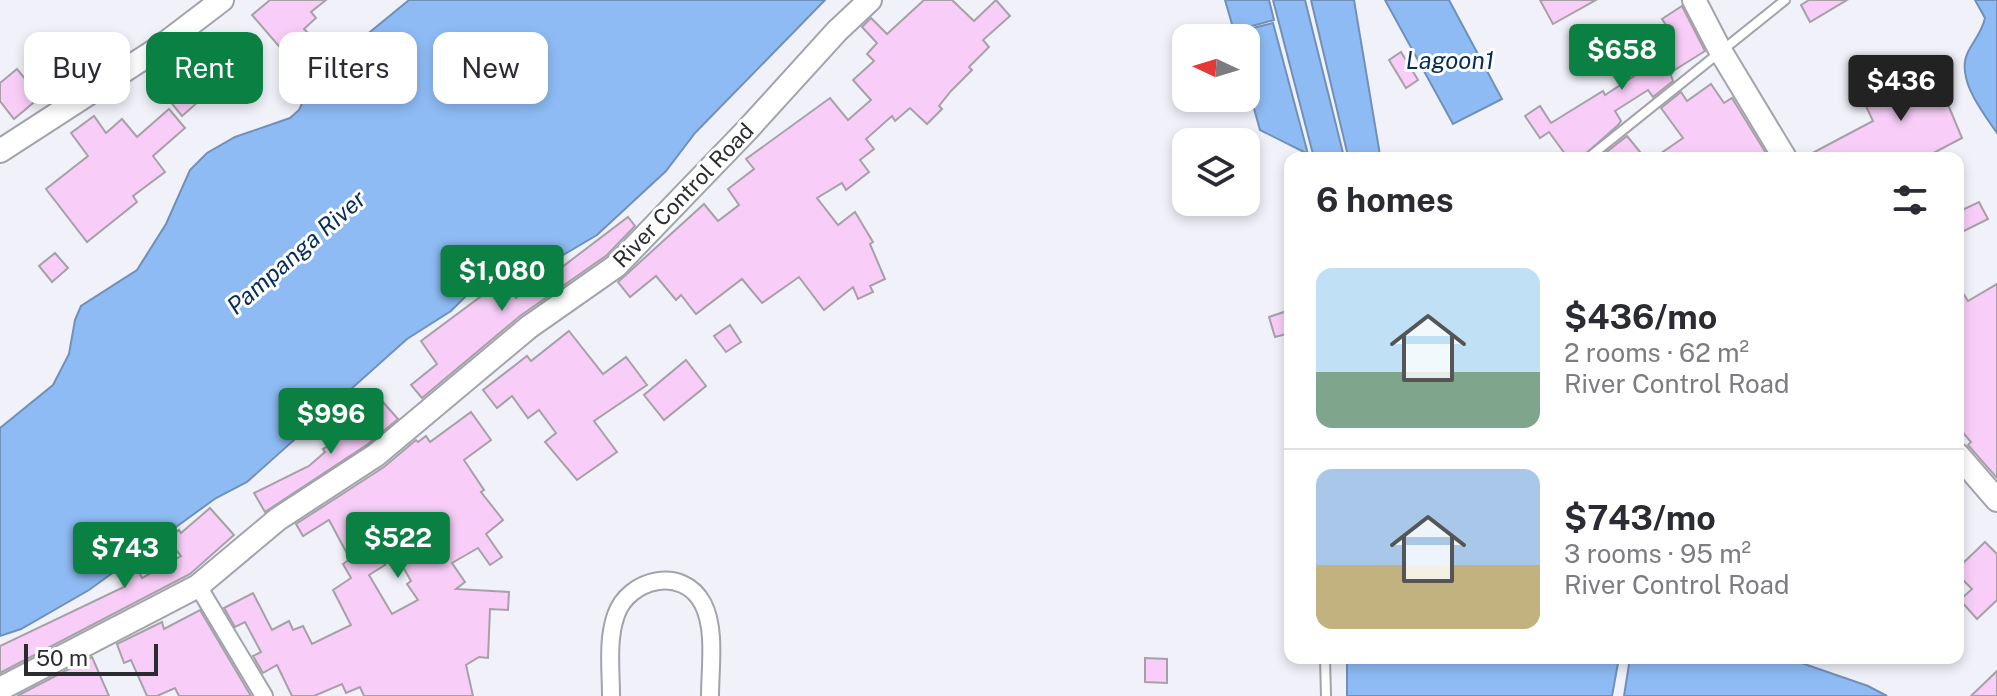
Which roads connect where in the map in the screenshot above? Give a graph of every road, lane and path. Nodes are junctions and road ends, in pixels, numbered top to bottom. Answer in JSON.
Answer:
{"nodes":[{"id":1,"x":222,"y":0,"type":"edge"},
{"id":2,"x":870,"y":0,"type":"edge"},
{"id":3,"x":1694,"y":0,"type":"edge"},
{"id":4,"x":1785,"y":0,"type":"edge"},
{"id":5,"x":1721,"y":52,"type":"junction"},
{"id":6,"x":0,"y":151,"type":"edge"},
{"id":7,"x":1596,"y":152,"type":"edge"},
{"id":8,"x":1781,"y":152,"type":"edge"},
{"id":9,"x":1964,"y":462,"type":"edge"},
{"id":10,"x":1997,"y":500,"type":"edge"},
{"id":11,"x":198,"y":586,"type":"junction"},
{"id":12,"x":1325,"y":664,"type":"edge"},
{"id":13,"x":0,"y":689,"type":"edge"},
{"id":14,"x":264,"y":696,"type":"edge"},
{"id":15,"x":611,"y":696,"type":"edge"},
{"id":16,"x":710,"y":696,"type":"edge"},
{"id":17,"x":1326,"y":696,"type":"edge"}],
"edges":[{"from":1,"to":6,"type":"street"},
{"from":2,"to":11,"type":"street","name":"River Control Road"},
{"from":3,"to":5,"type":"street"},
{"from":4,"to":5,"type":"lane"},
{"from":5,"to":7,"type":"lane"},
{"from":5,"to":8,"type":"street"},
{"from":9,"to":10,"type":"street"},
{"from":11,"to":13,"type":"street","name":"River Control Road"},
{"from":11,"to":14,"type":"street"},
{"from":12,"to":17,"type":"lane"},
{"from":15,"to":16,"type":"street"}]}
